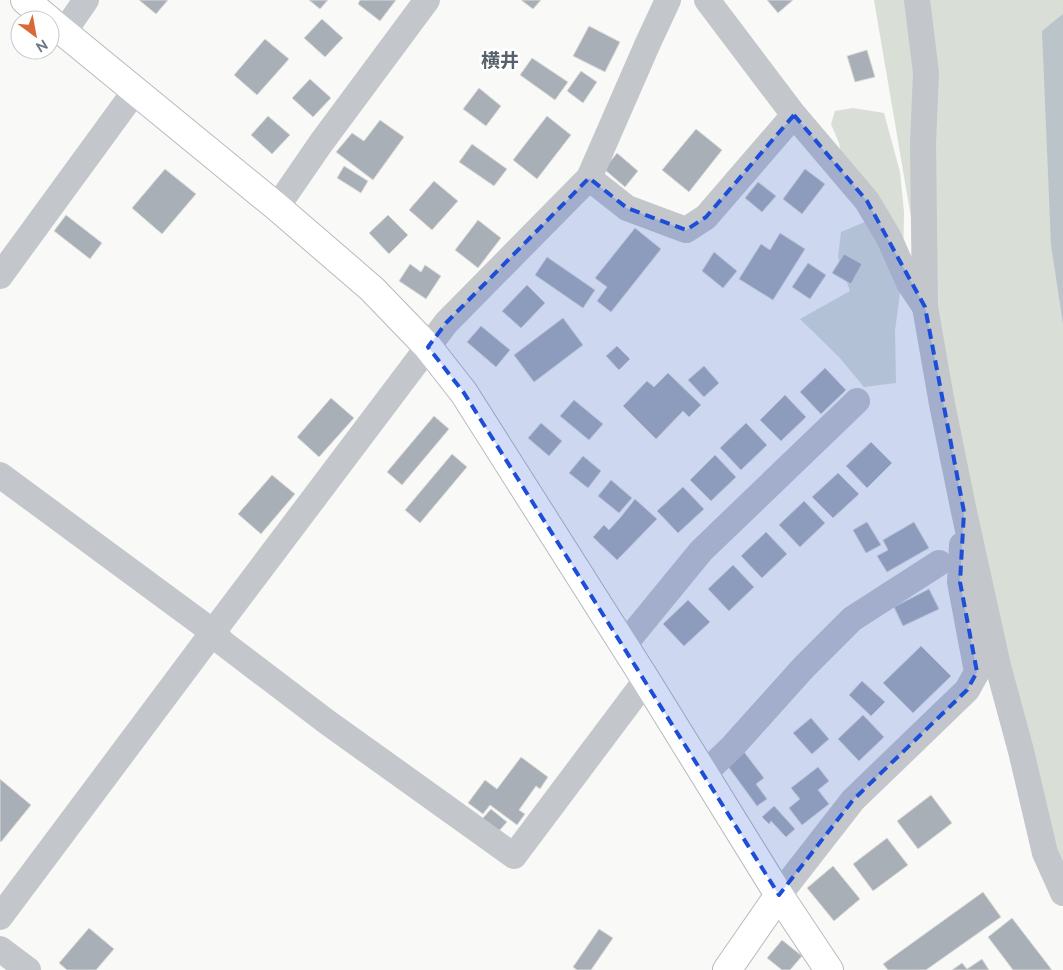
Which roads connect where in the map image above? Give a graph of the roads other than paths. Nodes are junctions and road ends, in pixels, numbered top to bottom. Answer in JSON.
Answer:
{"nodes":[{"id":1,"x":25,"y":0,"type":"edge"},
{"id":2,"x":86,"y":0,"type":"edge"},
{"id":3,"x":428,"y":0,"type":"edge"},
{"id":4,"x":668,"y":0,"type":"edge"},
{"id":5,"x":707,"y":0,"type":"edge"},
{"id":6,"x":917,"y":0,"type":"edge"},
{"id":7,"x":37,"y":10,"type":"edge"},
{"id":8,"x":60,"y":20,"type":"edge"},
{"id":9,"x":60,"y":29,"type":"edge"},
{"id":10,"x":135,"y":91,"type":"junction"},
{"id":11,"x":794,"y":114,"type":"junction"},
{"id":12,"x":589,"y":178,"type":"junction"},
{"id":13,"x":277,"y":207,"type":"junction"},
{"id":14,"x":0,"y":276,"type":"edge"},
{"id":15,"x":925,"y":307,"type":"junction"},
{"id":16,"x":428,"y":347,"type":"junction"},
{"id":17,"x":857,"y":402,"type":"dead end"},
{"id":18,"x":0,"y":475,"type":"edge"},
{"id":19,"x":964,"y":512,"type":"junction"},
{"id":20,"x":939,"y":563,"type":"dead end"},
{"id":21,"x":213,"y":632,"type":"junction"},
{"id":22,"x":624,"y":645,"type":"junction"},
{"id":23,"x":646,"y":680,"type":"junction"},
{"id":24,"x":704,"y":774,"type":"junction"},
{"id":25,"x":1063,"y":893,"type":"edge"},
{"id":26,"x":779,"y":895,"type":"junction"},
{"id":27,"x":0,"y":917,"type":"edge"},
{"id":28,"x":0,"y":949,"type":"edge"},
{"id":29,"x":28,"y":970,"type":"edge"},
{"id":30,"x":727,"y":970,"type":"edge"},
{"id":31,"x":829,"y":970,"type":"edge"}],
"edges":[{"from":1,"to":7,"type":"street"},
{"from":2,"to":8,"type":"street"},
{"from":3,"to":13,"type":"street"},
{"from":4,"to":12,"type":"street"},
{"from":5,"to":11,"type":"street"},
{"from":6,"to":15,"type":"street"},
{"from":9,"to":10,"type":"street"},
{"from":10,"to":13,"type":"street"},
{"from":10,"to":14,"type":"street"},
{"from":11,"to":12,"type":"street"},
{"from":11,"to":15,"type":"street"},
{"from":12,"to":16,"type":"street"},
{"from":13,"to":16,"type":"street"},
{"from":15,"to":19,"type":"street"},
{"from":16,"to":21,"type":"street"},
{"from":16,"to":22,"type":"street"},
{"from":17,"to":22,"type":"street"},
{"from":18,"to":21,"type":"street"},
{"from":19,"to":25,"type":"street"},
{"from":19,"to":26,"type":"street"},
{"from":20,"to":24,"type":"street"},
{"from":21,"to":23,"type":"street"},
{"from":21,"to":27,"type":"street"},
{"from":22,"to":23,"type":"street"},
{"from":23,"to":24,"type":"street"},
{"from":24,"to":26,"type":"street"},
{"from":26,"to":30,"type":"street"},
{"from":26,"to":31,"type":"street"},
{"from":28,"to":29,"type":"street"}]}
